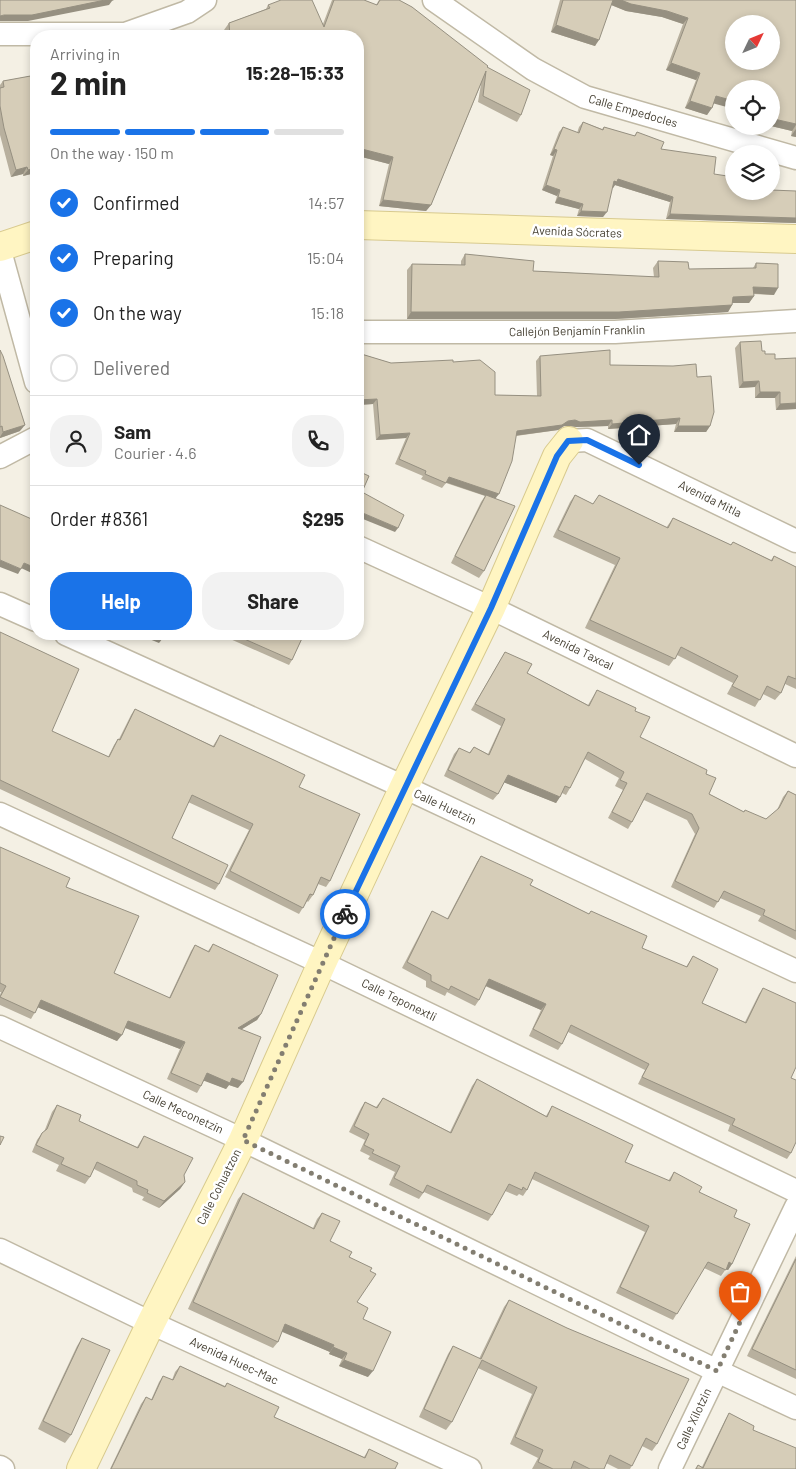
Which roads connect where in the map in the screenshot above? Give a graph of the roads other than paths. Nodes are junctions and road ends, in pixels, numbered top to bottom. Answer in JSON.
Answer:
{"nodes":[{"id":1,"x":205,"y":0,"type":"edge"},
{"id":2,"x":434,"y":0,"type":"edge"},
{"id":3,"x":136,"y":30,"type":"edge"},
{"id":4,"x":0,"y":34,"type":"edge"},
{"id":5,"x":30,"y":34,"type":"edge"},
{"id":6,"x":796,"y":158,"type":"edge"},
{"id":7,"x":364,"y":229,"type":"edge"},
{"id":8,"x":30,"y":237,"type":"edge"},
{"id":9,"x":796,"y":239,"type":"edge"},
{"id":10,"x":0,"y":247,"type":"edge"},
{"id":11,"x":0,"y":251,"type":"edge"},
{"id":12,"x":796,"y":321,"type":"edge"},
{"id":13,"x":364,"y":332,"type":"edge"},
{"id":14,"x":30,"y":360,"type":"edge"},
{"id":15,"x":30,"y":441,"type":"edge"},
{"id":16,"x":568,"y":441,"type":"joint"},
{"id":17,"x":0,"y":456,"type":"edge"},
{"id":18,"x":796,"y":541,"type":"edge"},
{"id":19,"x":364,"y":550,"type":"edge"},
{"id":20,"x":0,"y":604,"type":"edge"},
{"id":21,"x":491,"y":608,"type":"junction"},
{"id":22,"x":30,"y":617,"type":"edge"},
{"id":23,"x":79,"y":640,"type":"edge"},
{"id":24,"x":796,"y":756,"type":"edge"},
{"id":25,"x":404,"y":788,"type":"junction"},
{"id":26,"x":0,"y":814,"type":"edge"},
{"id":27,"x":322,"y":963,"type":"junction"},
{"id":28,"x":796,"y":971,"type":"edge"},
{"id":29,"x":0,"y":1027,"type":"edge"},
{"id":30,"x":243,"y":1140,"type":"junction"},
{"id":31,"x":796,"y":1191,"type":"edge"},
{"id":32,"x":796,"y":1207,"type":"edge"},
{"id":33,"x":0,"y":1250,"type":"edge"},
{"id":34,"x":151,"y":1323,"type":"junction"},
{"id":35,"x":717,"y":1371,"type":"junction"},
{"id":36,"x":796,"y":1408,"type":"edge"},
{"id":37,"x":81,"y":1469,"type":"edge"},
{"id":38,"x":470,"y":1469,"type":"edge"},
{"id":39,"x":670,"y":1469,"type":"edge"}],
"edges":[{"from":1,"to":3,"type":"street"},
{"from":2,"to":6,"type":"street","name":"Calle Empedocles"},
{"from":4,"to":5,"type":"street"},
{"from":7,"to":9,"type":"street","name":"Avenida Sócrates"},
{"from":8,"to":10,"type":"street"},
{"from":11,"to":14,"type":"street"},
{"from":12,"to":13,"type":"street","name":"Callejón Benjamín Franklin"},
{"from":15,"to":17,"type":"street"},
{"from":16,"to":18,"type":"street","name":"Avenida Mitla"},
{"from":16,"to":21,"type":"street","name":"Calle Cohuatzon"},
{"from":19,"to":21,"type":"street","name":"Avenida Taxcal"},
{"from":20,"to":22,"type":"street"},
{"from":21,"to":24,"type":"street","name":"Avenida Taxcal"},
{"from":21,"to":25,"type":"street","name":"Calle Cohuatzon"},
{"from":23,"to":25,"type":"street","name":"Calle Huetzin"},
{"from":25,"to":27,"type":"street","name":"Calle Cohuatzon"},
{"from":25,"to":28,"type":"street","name":"Calle Huetzin"},
{"from":26,"to":27,"type":"street","name":"Calle Teponextli"},
{"from":27,"to":30,"type":"street","name":"Calle Cohuatzon"},
{"from":27,"to":31,"type":"street","name":"Calle Teponextli"},
{"from":29,"to":30,"type":"street","name":"Calle Meconetzin"},
{"from":30,"to":34,"type":"street","name":"Calle Cohuatzon"},
{"from":30,"to":35,"type":"street","name":"Calle Meconetzin"},
{"from":32,"to":35,"type":"street","name":"Calle Xilotzin"},
{"from":33,"to":34,"type":"street","name":"Avenida Huec-Mac"},
{"from":34,"to":37,"type":"street","name":"Calle Cohuatzon"},
{"from":34,"to":38,"type":"street","name":"Avenida Huec-Mac"},
{"from":35,"to":36,"type":"street","name":"Calle Meconetzin"},
{"from":35,"to":39,"type":"street","name":"Calle Xilotzin"}]}
